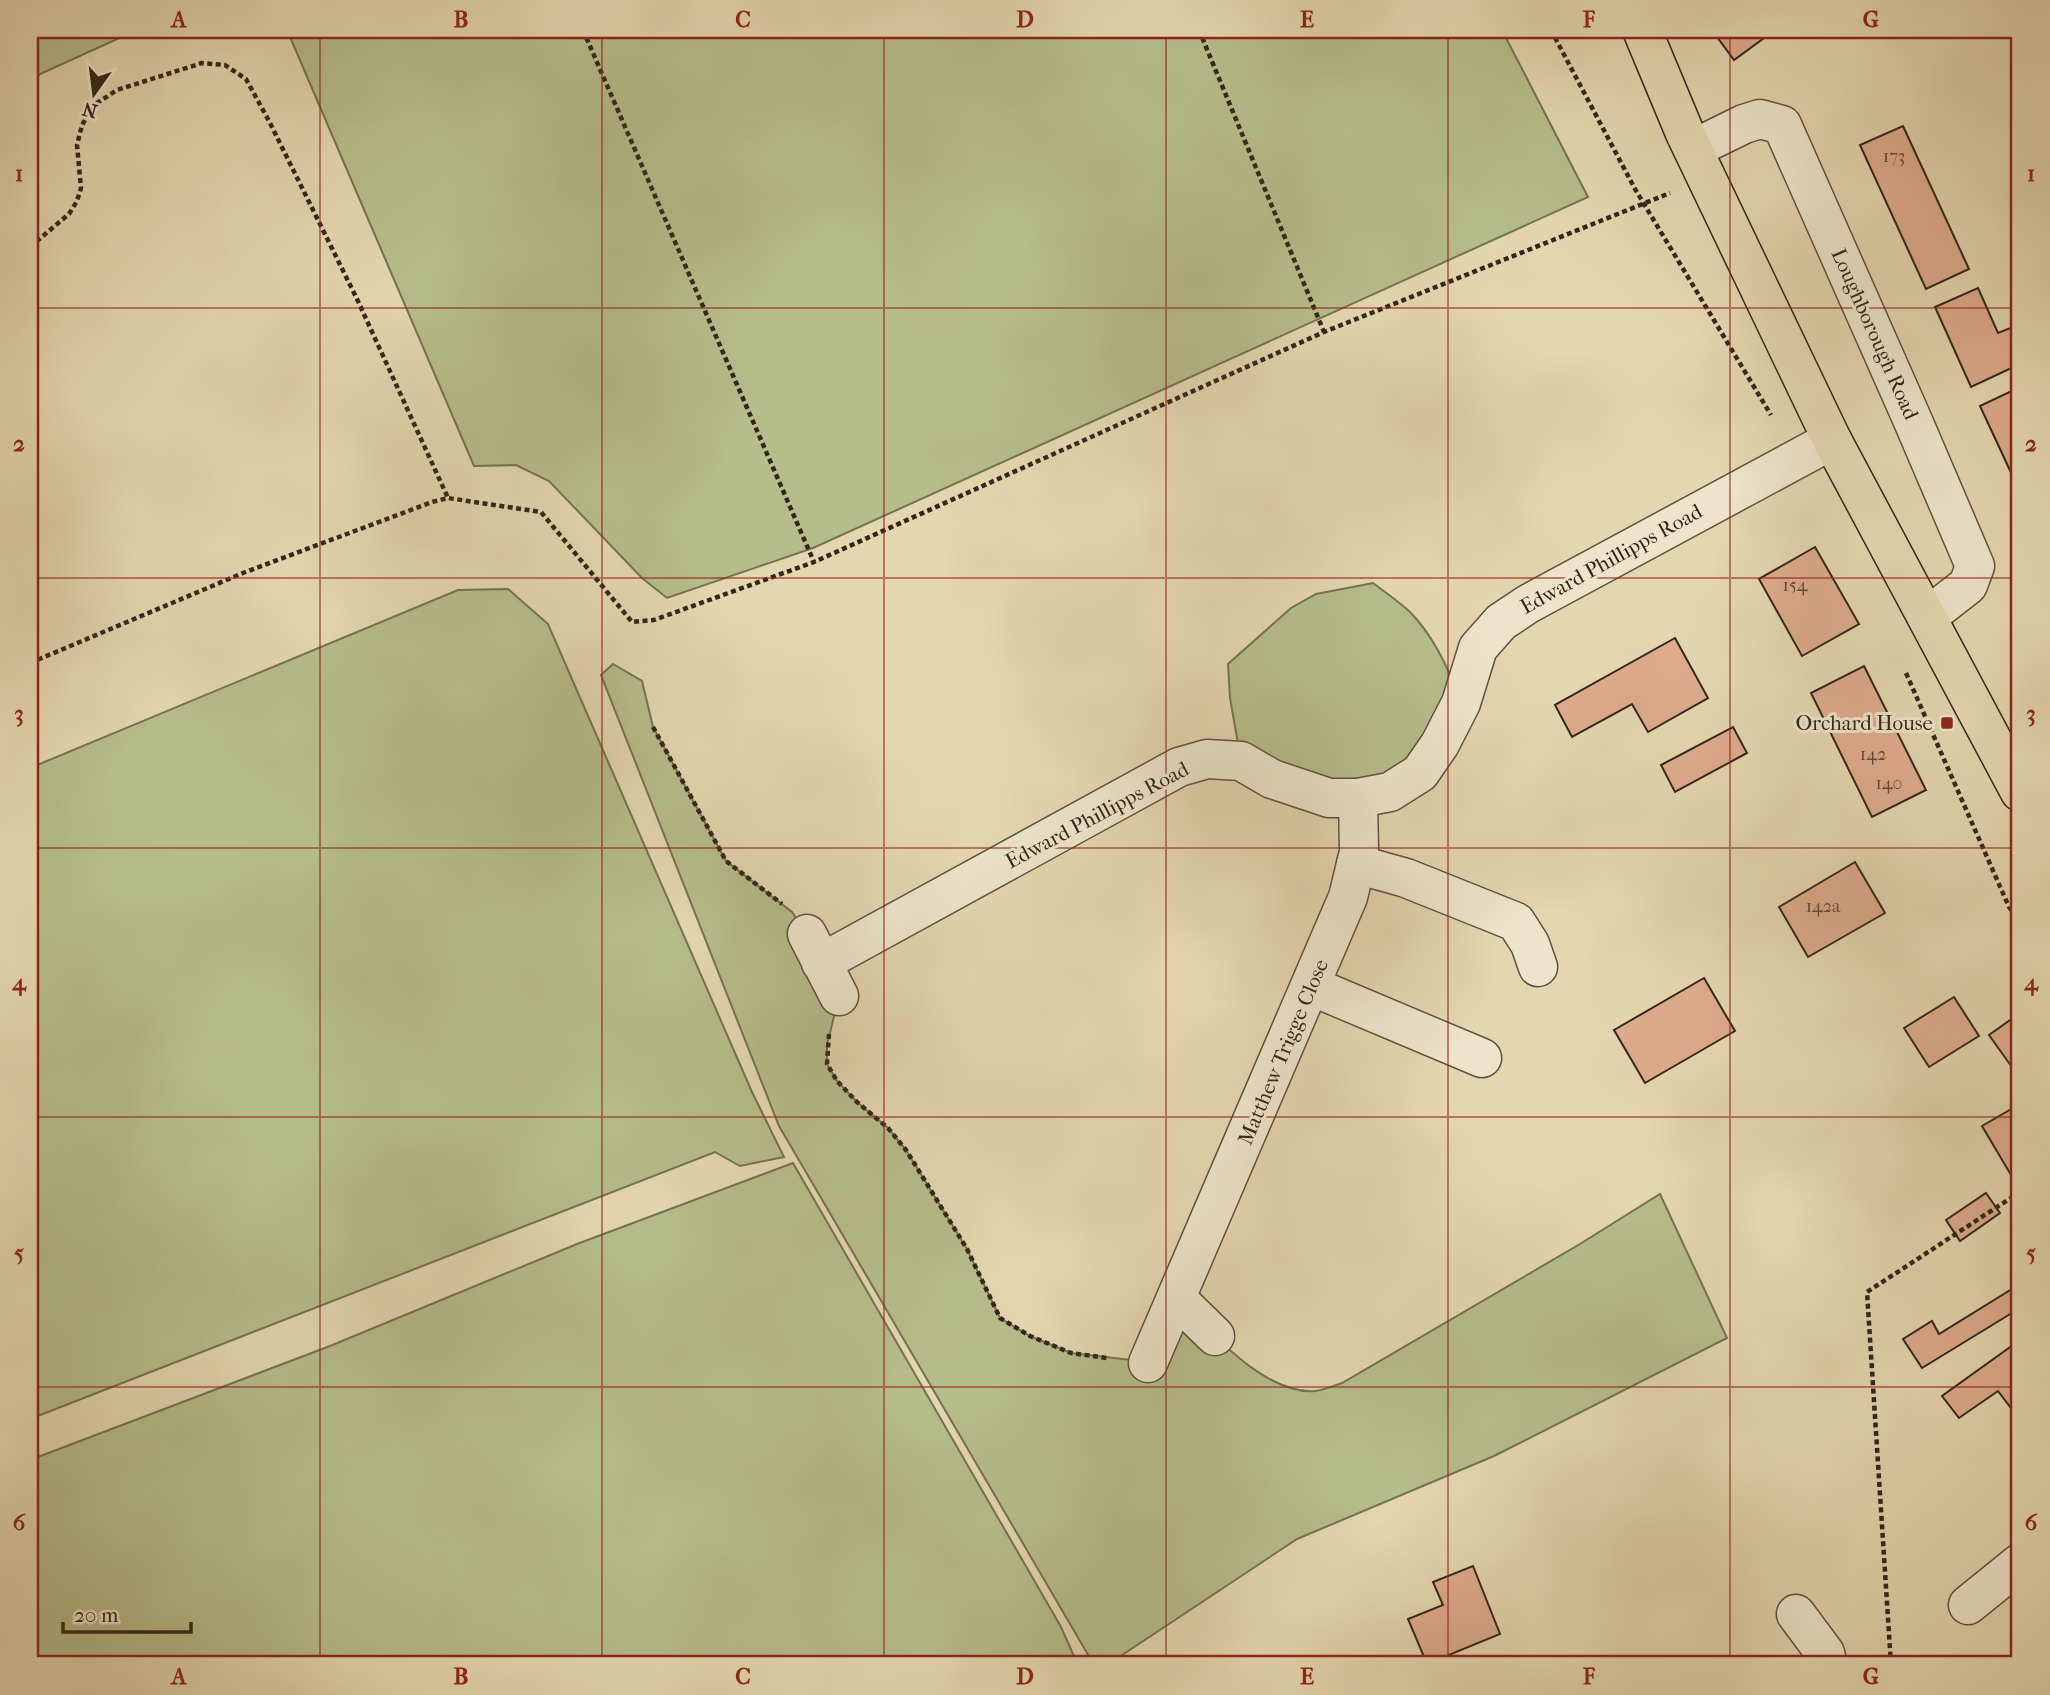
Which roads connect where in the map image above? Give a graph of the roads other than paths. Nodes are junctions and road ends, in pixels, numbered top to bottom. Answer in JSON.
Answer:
{"nodes":[{"id":1,"x":1615,"y":30,"type":"edge"},
{"id":2,"x":1642,"y":30,"type":"edge"},
{"id":3,"x":1695,"y":154,"type":"junction"},
{"id":4,"x":1832,"y":440,"type":"junction"},
{"id":5,"x":1927,"y":617,"type":"junction"},
{"id":6,"x":2020,"y":792,"type":"edge"},
{"id":7,"x":1357,"y":797,"type":"junction"},
{"id":8,"x":1356,"y":864,"type":"junction"},
{"id":9,"x":823,"y":964,"type":"road end"},
{"id":10,"x":1538,"y":967,"type":"dead end"},
{"id":11,"x":1311,"y":986,"type":"junction"},
{"id":12,"x":1482,"y":1058,"type":"dead end"},
{"id":13,"x":1177,"y":1299,"type":"junction"},
{"id":14,"x":1215,"y":1336,"type":"dead end"},
{"id":15,"x":1148,"y":1363,"type":"road end"},
{"id":16,"x":2020,"y":1563,"type":"edge"},
{"id":17,"x":1968,"y":1605,"type":"dead end"},
{"id":18,"x":1796,"y":1614,"type":"dead end"},
{"id":19,"x":1828,"y":1665,"type":"edge"}],
"edges":[{"from":1,"to":3,"type":"highway"},
{"from":2,"to":3,"type":"highway"},
{"from":3,"to":4,"type":"highway"},
{"from":3,"to":5,"type":"street","name":"Loughborough Road"},
{"from":4,"to":5,"type":"highway"},
{"from":4,"to":7,"type":"street","name":"Edward Phillipps Road"},
{"from":5,"to":6,"type":"highway"},
{"from":7,"to":8,"type":"street","name":"Matthew Trigge Close"},
{"from":7,"to":9,"type":"street","name":"Edward Phillipps Road"},
{"from":8,"to":10,"type":"street"},
{"from":8,"to":11,"type":"street","name":"Matthew Trigge Close"},
{"from":11,"to":12,"type":"street"},
{"from":11,"to":13,"type":"street","name":"Matthew Trigge Close"},
{"from":13,"to":14,"type":"street"},
{"from":13,"to":15,"type":"street","name":"Matthew Trigge Close"},
{"from":16,"to":17,"type":"street"},
{"from":18,"to":19,"type":"street"}]}
